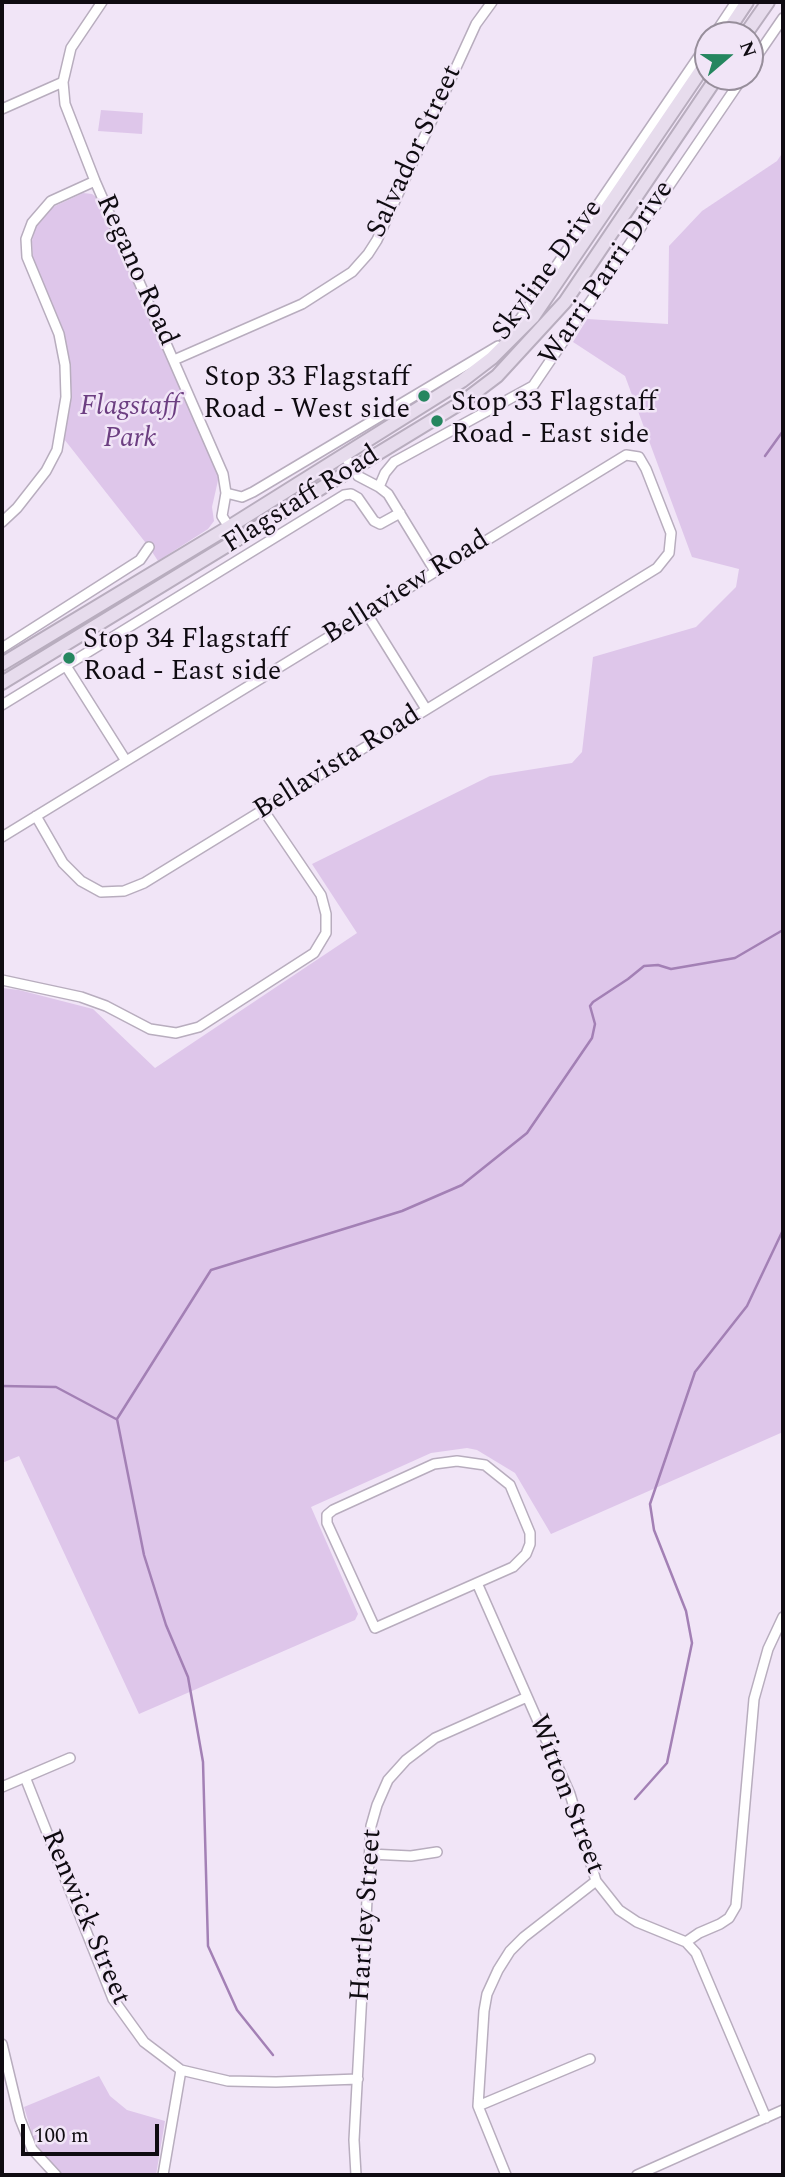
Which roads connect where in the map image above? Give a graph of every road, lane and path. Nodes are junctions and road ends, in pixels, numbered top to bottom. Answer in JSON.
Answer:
{"nodes":[{"id":1,"x":102,"y":2,"type":"edge"},
{"id":2,"x":492,"y":2,"type":"edge"},
{"id":3,"x":736,"y":2,"type":"edge"},
{"id":4,"x":747,"y":2,"type":"edge"},
{"id":5,"x":768,"y":2,"type":"edge"},
{"id":6,"x":783,"y":18,"type":"edge"},
{"id":7,"x":723,"y":21,"type":"edge"},
{"id":8,"x":734,"y":21,"type":"edge"},
{"id":9,"x":755,"y":21,"type":"edge"},
{"id":10,"x":764,"y":46,"type":"edge"},
{"id":11,"x":694,"y":63,"type":"edge"},
{"id":12,"x":694,"y":81,"type":"edge"},
{"id":13,"x":63,"y":82,"type":"junction"},
{"id":14,"x":708,"y":91,"type":"edge"},
{"id":15,"x":733,"y":91,"type":"edge"},
{"id":16,"x":2,"y":109,"type":"edge"},
{"id":17,"x":95,"y":181,"type":"junction"},
{"id":18,"x":174,"y":360,"type":"junction"},
{"id":19,"x":344,"y":456,"type":"junction"},
{"id":20,"x":353,"y":470,"type":"junction"},
{"id":21,"x":379,"y":487,"type":"junction"},
{"id":22,"x":226,"y":493,"type":"junction"},
{"id":23,"x":400,"y":513,"type":"junction"},
{"id":24,"x":2,"y":523,"type":"edge"},
{"id":25,"x":229,"y":527,"type":"junction"},
{"id":26,"x":238,"y":541,"type":"junction"},
{"id":27,"x":149,"y":547,"type":"dead end"},
{"id":28,"x":657,"y":568,"type":"joint"},
{"id":29,"x":435,"y":571,"type":"junction"},
{"id":30,"x":368,"y":614,"type":"junction"},
{"id":31,"x":2,"y":648,"type":"edge"},
{"id":32,"x":2,"y":663,"type":"edge"},
{"id":33,"x":66,"y":666,"type":"junction"},
{"id":34,"x":6,"y":680,"type":"edge"},
{"id":35,"x":2,"y":705,"type":"edge"},
{"id":36,"x":426,"y":709,"type":"junction"},
{"id":37,"x":125,"y":761,"type":"junction"},
{"id":38,"x":264,"y":811,"type":"junction"},
{"id":39,"x":36,"y":816,"type":"junction"},
{"id":40,"x":2,"y":837,"type":"edge"},
{"id":41,"x":2,"y":981,"type":"edge"},
{"id":42,"x":477,"y":1583,"type":"junction"},
{"id":43,"x":783,"y":1617,"type":"edge"},
{"id":44,"x":527,"y":1697,"type":"junction"},
{"id":45,"x":70,"y":1758,"type":"dead end"},
{"id":46,"x":24,"y":1777,"type":"junction"},
{"id":47,"x":2,"y":1787,"type":"edge"},
{"id":48,"x":438,"y":1852,"type":"dead end"},
{"id":49,"x":370,"y":1854,"type":"junction"},
{"id":50,"x":596,"y":1881,"type":"junction"},
{"id":51,"x":686,"y":1942,"type":"junction"},
{"id":52,"x":2,"y":2044,"type":"edge"},
{"id":53,"x":4,"y":2058,"type":"edge"},
{"id":54,"x":590,"y":2059,"type":"dead end"},
{"id":55,"x":180,"y":2070,"type":"junction"},
{"id":56,"x":358,"y":2078,"type":"junction"},
{"id":57,"x":478,"y":2106,"type":"junction"},
{"id":58,"x":783,"y":2110,"type":"edge"},
{"id":59,"x":765,"y":2118,"type":"junction"},
{"id":60,"x":56,"y":2175,"type":"edge"},
{"id":61,"x":163,"y":2175,"type":"edge"},
{"id":62,"x":356,"y":2175,"type":"edge"},
{"id":63,"x":506,"y":2175,"type":"edge"},
{"id":64,"x":637,"y":2175,"type":"edge"}],
"edges":[{"from":1,"to":13,"type":"street","name":"Regano Road"},
{"from":2,"to":18,"type":"street","name":"Salvador Street"},
{"from":3,"to":7,"type":"street"},
{"from":4,"to":8,"type":"main road"},
{"from":5,"to":9,"type":"main road"},
{"from":6,"to":10,"type":"street"},
{"from":11,"to":22,"type":"street","name":"Skyline Drive"},
{"from":12,"to":19,"type":"main road","name":"Flagstaff Road"},
{"from":13,"to":16,"type":"street"},
{"from":13,"to":17,"type":"street","name":"Regano Road"},
{"from":14,"to":20,"type":"main road","name":"Flagstaff Road"},
{"from":15,"to":21,"type":"street","name":"Warri Parri Drive"},
{"from":17,"to":18,"type":"street","name":"Regano Road"},
{"from":17,"to":24,"type":"street"},
{"from":18,"to":22,"type":"street","name":"Regano Road"},
{"from":19,"to":20,"type":"street"},
{"from":19,"to":25,"type":"main road","name":"Flagstaff Road"},
{"from":20,"to":21,"type":"street"},
{"from":20,"to":26,"type":"main road","name":"Flagstaff Road"},
{"from":21,"to":23,"type":"street"},
{"from":22,"to":25,"type":"street","name":"Regano Road"},
{"from":23,"to":29,"type":"street"},
{"from":23,"to":33,"type":"street","name":"Flagstaff Road"},
{"from":25,"to":26,"type":"street","name":"Regano Road"},
{"from":25,"to":32,"type":"main road","name":"Flagstaff Road"},
{"from":26,"to":34,"type":"main road","name":"Flagstaff Road"},
{"from":27,"to":31,"type":"street"},
{"from":28,"to":29,"type":"street","name":"Bellaview Road"},
{"from":28,"to":36,"type":"street","name":"Bellavista Road"},
{"from":29,"to":30,"type":"street","name":"Bellaview Road"},
{"from":30,"to":36,"type":"street"},
{"from":30,"to":37,"type":"street","name":"Bellaview Road"},
{"from":32,"to":34,"type":"street"},
{"from":33,"to":35,"type":"street","name":"Flagstaff Road"},
{"from":33,"to":37,"type":"street"},
{"from":36,"to":38,"type":"street","name":"Bellavista Road"},
{"from":37,"to":39,"type":"street","name":"Bellaview Road"},
{"from":38,"to":39,"type":"street","name":"Bellavista Road"},
{"from":38,"to":41,"type":"street"},
{"from":39,"to":40,"type":"street","name":"Bellaview Road"},
{"from":42,"to":42,"type":"street"},
{"from":42,"to":44,"type":"street","name":"Witton Street"},
{"from":43,"to":51,"type":"street"},
{"from":44,"to":49,"type":"street","name":"Hartley Street"},
{"from":44,"to":50,"type":"street","name":"Witton Street"},
{"from":45,"to":46,"type":"street"},
{"from":46,"to":47,"type":"street"},
{"from":46,"to":55,"type":"street","name":"Renwick Street"},
{"from":48,"to":49,"type":"street"},
{"from":49,"to":56,"type":"street","name":"Hartley Street"},
{"from":50,"to":51,"type":"street","name":"Witton Street"},
{"from":50,"to":57,"type":"street"},
{"from":51,"to":59,"type":"street"},
{"from":52,"to":53,"type":"street"},
{"from":53,"to":60,"type":"street"},
{"from":54,"to":57,"type":"street"},
{"from":55,"to":56,"type":"street","name":"Renwick Street"},
{"from":55,"to":61,"type":"street"},
{"from":56,"to":62,"type":"street","name":"Hartley Street"},
{"from":57,"to":63,"type":"street"},
{"from":58,"to":59,"type":"street"},
{"from":59,"to":64,"type":"street"}]}
